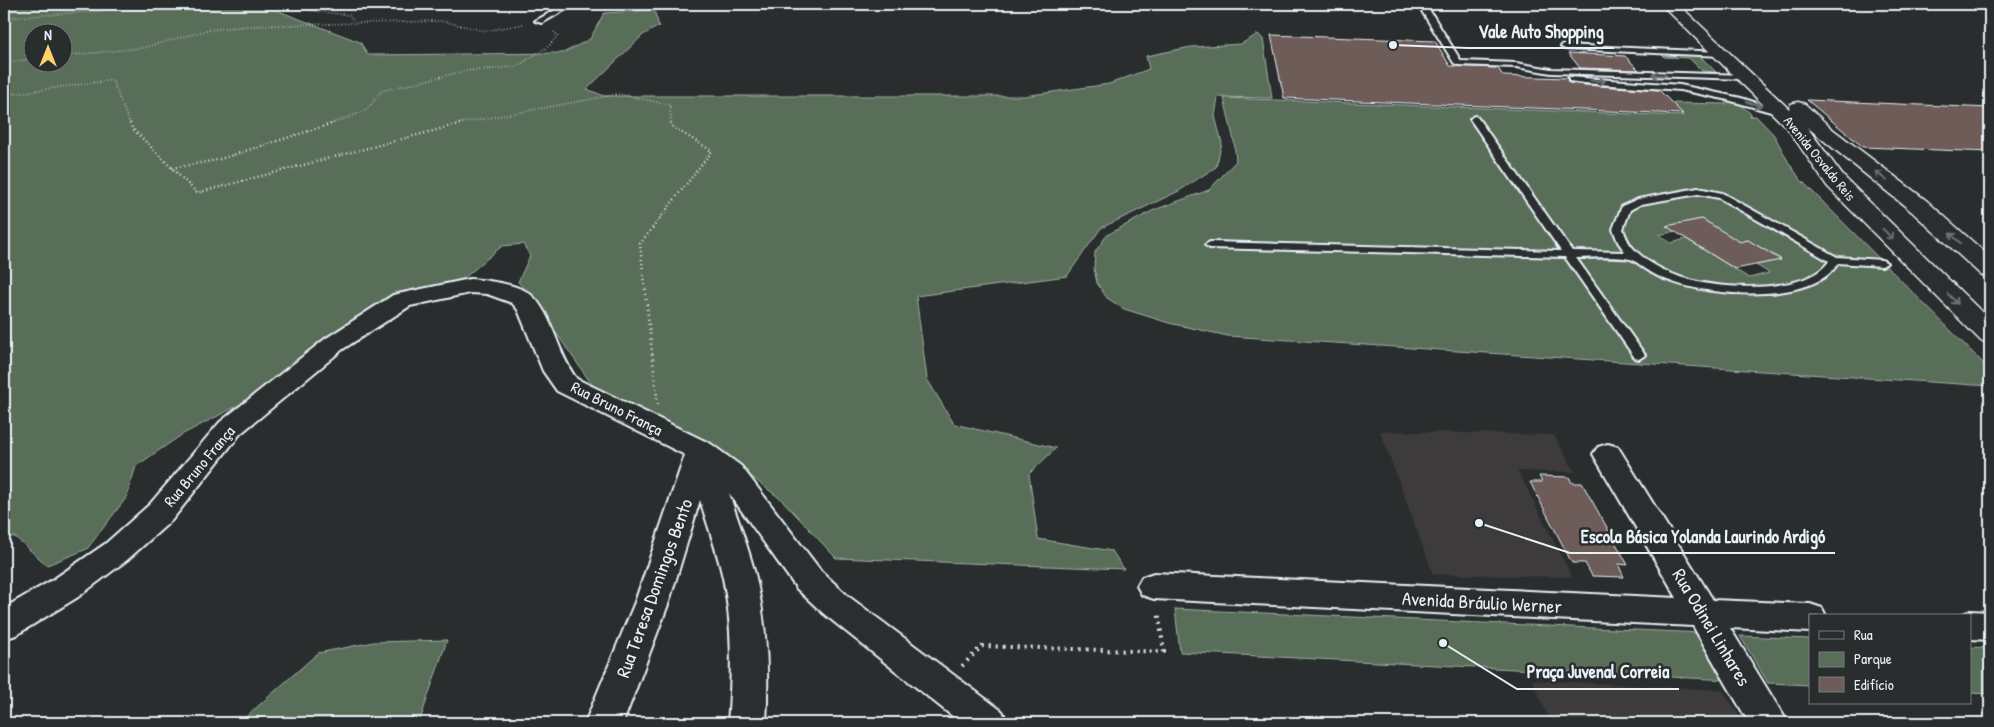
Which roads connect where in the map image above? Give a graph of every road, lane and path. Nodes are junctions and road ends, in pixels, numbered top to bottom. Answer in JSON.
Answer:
{"nodes":[{"id":1,"x":145,"y":4,"type":"edge"},
{"id":2,"x":278,"y":4,"type":"edge"},
{"id":3,"x":571,"y":4,"type":"edge"},
{"id":4,"x":1669,"y":4,"type":"edge"},
{"id":5,"x":1685,"y":4,"type":"edge"},
{"id":6,"x":1424,"y":8,"type":"dead end"},
{"id":7,"x":4,"y":18,"type":"edge"},
{"id":8,"x":539,"y":21,"type":"junction"},
{"id":9,"x":354,"y":22,"type":"junction"},
{"id":10,"x":1565,"y":47,"type":"dead end"},
{"id":11,"x":1722,"y":54,"type":"junction"},
{"id":12,"x":72,"y":55,"type":"edge"},
{"id":13,"x":22,"y":60,"type":"edge"},
{"id":14,"x":4,"y":63,"type":"edge"},
{"id":15,"x":1542,"y":71,"type":"junction"},
{"id":16,"x":1746,"y":77,"type":"junction"},
{"id":17,"x":4,"y":95,"type":"edge"},
{"id":18,"x":1782,"y":112,"type":"junction"},
{"id":19,"x":1474,"y":119,"type":"dead end"},
{"id":20,"x":172,"y":168,"type":"junction"},
{"id":21,"x":1857,"y":204,"type":"junction"},
{"id":22,"x":1919,"y":206,"type":"junction"},
{"id":23,"x":1210,"y":245,"type":"dead end"},
{"id":24,"x":1568,"y":254,"type":"junction"},
{"id":25,"x":1635,"y":256,"type":"junction"},
{"id":26,"x":1835,"y":260,"type":"junction"},
{"id":27,"x":1882,"y":262,"type":"dead end"},
{"id":28,"x":1990,"y":270,"type":"edge"},
{"id":29,"x":1990,"y":335,"type":"edge"},
{"id":30,"x":1639,"y":355,"type":"dead end"},
{"id":31,"x":661,"y":431,"type":"junction"},
{"id":32,"x":700,"y":451,"type":"junction"},
{"id":33,"x":1608,"y":454,"type":"dead end"},
{"id":34,"x":1154,"y":586,"type":"joint"},
{"id":35,"x":1703,"y":612,"type":"junction"},
{"id":36,"x":1809,"y":618,"type":"edge"},
{"id":37,"x":4,"y":625,"type":"edge"},
{"id":38,"x":1972,"y":625,"type":"edge"},
{"id":39,"x":1990,"y":626,"type":"edge"},
{"id":40,"x":942,"y":685,"type":"junction"},
{"id":41,"x":604,"y":723,"type":"edge"},
{"id":42,"x":746,"y":723,"type":"edge"},
{"id":43,"x":989,"y":723,"type":"edge"},
{"id":44,"x":1769,"y":723,"type":"edge"}],
"edges":[{"from":1,"to":7,"type":"path"},
{"from":2,"to":9,"type":"path"},
{"from":3,"to":8,"type":"lane"},
{"from":4,"to":11,"type":"main road","name":"Avenida Osvaldo Reis"},
{"from":22,"to":5,"type":"main road","name":"Avenida Osvaldo Reis","one_way":true},
{"from":6,"to":15,"type":"lane"},
{"from":8,"to":9,"type":"path"},
{"from":8,"to":20,"type":"path"},
{"from":9,"to":12,"type":"path"},
{"from":10,"to":11,"type":"lane"},
{"from":11,"to":16,"type":"main road","name":"Avenida Osvaldo Reis"},
{"from":13,"to":14,"type":"path"},
{"from":16,"to":15,"type":"lane","one_way":true},
{"from":15,"to":18,"type":"lane","one_way":true},
{"from":16,"to":18,"type":"main road","name":"Avenida Osvaldo Reis"},
{"from":17,"to":20,"type":"path"},
{"from":18,"to":21,"type":"main road","name":"Avenida Osvaldo Reis"},
{"from":19,"to":24,"type":"lane"},
{"from":20,"to":31,"type":"path"},
{"from":21,"to":22,"type":"main road"},
{"from":21,"to":29,"type":"main road","name":"Avenida Osvaldo Reis","one_way":true},
{"from":28,"to":22,"type":"main road","name":"Avenida Osvaldo Reis","one_way":true},
{"from":23,"to":24,"type":"lane"},
{"from":24,"to":25,"type":"lane"},
{"from":24,"to":30,"type":"lane"},
{"from":25,"to":26,"type":"lane"},
{"from":25,"to":26,"type":"lane"},
{"from":26,"to":27,"type":"lane"},
{"from":31,"to":32,"type":"street","name":"Rua Bruno França"},
{"from":31,"to":37,"type":"street","name":"Rua Bruno França"},
{"from":32,"to":40,"type":"street","name":"Rua Bruno França"},
{"from":32,"to":41,"type":"street","name":"Rua Teresa Domingos Bento"},
{"from":32,"to":42,"type":"street"},
{"from":33,"to":35,"type":"street","name":"Rua Odinei Linhares"},
{"from":34,"to":35,"type":"street","name":"Avenida Bráulio Werner"},
{"from":34,"to":40,"type":"path"},
{"from":35,"to":36,"type":"street","name":"Avenida Bráulio Werner"},
{"from":35,"to":44,"type":"street","name":"Rua Odinei Linhares"},
{"from":38,"to":39,"type":"street"},
{"from":40,"to":43,"type":"street","name":"Rua Bruno França"}]}
